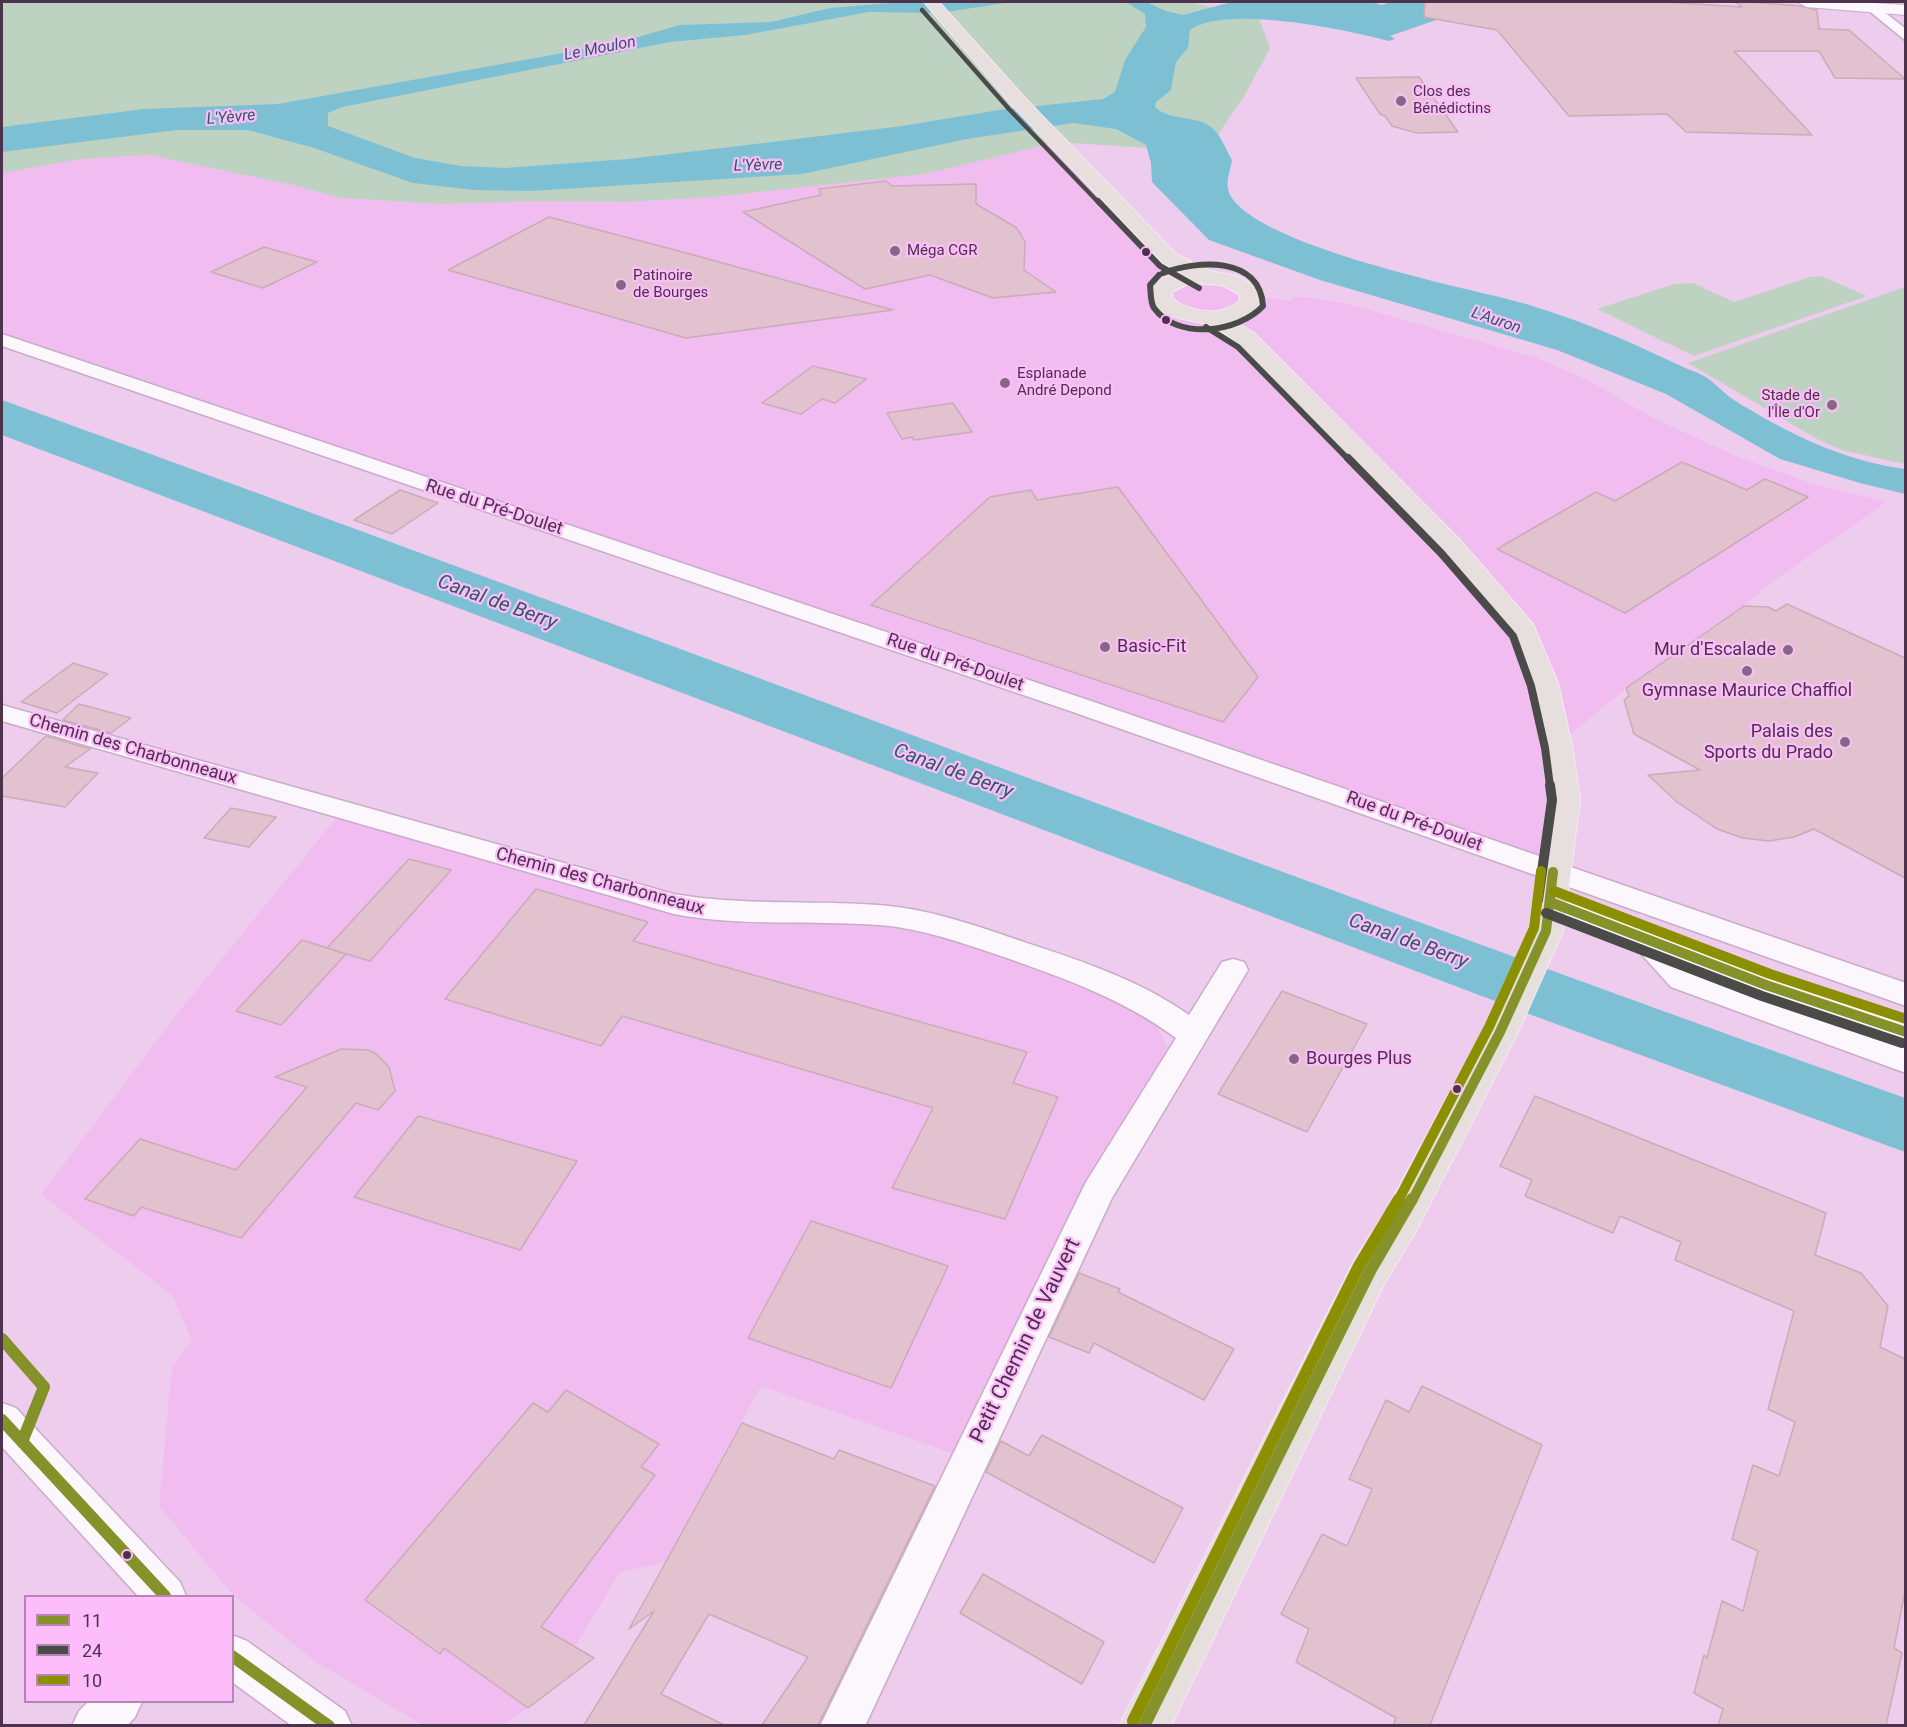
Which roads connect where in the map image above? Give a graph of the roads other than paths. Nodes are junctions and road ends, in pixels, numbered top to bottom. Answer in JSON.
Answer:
{"nodes":[{"id":1,"x":931,"y":2,"type":"edge"},
{"id":2,"x":1806,"y":2,"type":"edge"},
{"id":3,"x":1869,"y":7,"type":"junction"},
{"id":4,"x":1905,"y":10,"type":"edge"},
{"id":5,"x":1905,"y":37,"type":"edge"},
{"id":6,"x":1169,"y":258,"type":"junction"},
{"id":7,"x":1205,"y":277,"type":"junction"},
{"id":8,"x":1177,"y":280,"type":"junction"},
{"id":9,"x":1238,"y":312,"type":"junction"},
{"id":10,"x":1212,"y":317,"type":"junction"},
{"id":11,"x":1246,"y":338,"type":"junction"},
{"id":12,"x":2,"y":340,"type":"edge"},
{"id":13,"x":2,"y":713,"type":"edge"},
{"id":14,"x":1550,"y":902,"type":"junction"},
{"id":15,"x":1642,"y":937,"type":"junction"},
{"id":16,"x":1233,"y":970,"type":"dead end"},
{"id":17,"x":1905,"y":995,"type":"edge"},
{"id":18,"x":1905,"y":1032,"type":"edge"},
{"id":19,"x":1193,"y":1034,"type":"junction"},
{"id":20,"x":1905,"y":1060,"type":"edge"},
{"id":21,"x":2,"y":1420,"type":"edge"},
{"id":22,"x":164,"y":1595,"type":"edge"},
{"id":23,"x":234,"y":1657,"type":"edge"},
{"id":24,"x":118,"y":1703,"type":"edge"},
{"id":25,"x":94,"y":1725,"type":"edge"},
{"id":26,"x":330,"y":1725,"type":"edge"},
{"id":27,"x":842,"y":1725,"type":"edge"},
{"id":28,"x":1144,"y":1725,"type":"edge"}],
"edges":[{"from":1,"to":6,"type":"main road"},
{"from":2,"to":3,"type":"main road"},
{"from":3,"to":4,"type":"main road"},
{"from":3,"to":5,"type":"street"},
{"from":6,"to":7,"type":"main road"},
{"from":6,"to":8,"type":"main road"},
{"from":7,"to":8,"type":"main road"},
{"from":7,"to":9,"type":"main road"},
{"from":8,"to":10,"type":"main road"},
{"from":9,"to":10,"type":"main road"},
{"from":9,"to":11,"type":"main road"},
{"from":10,"to":11,"type":"main road"},
{"from":11,"to":14,"type":"main road"},
{"from":12,"to":14,"type":"street","name":"Rue du Pré-Doulet"},
{"from":13,"to":19,"type":"street","name":"Chemin des Charbonneaux"},
{"from":14,"to":15,"type":"street","name":"Rue du Pré-Doulet"},
{"from":14,"to":17,"type":"street","name":"Rue du Pré-Doulet"},
{"from":14,"to":28,"type":"main road"},
{"from":15,"to":18,"type":"street","name":"Rue du Pré-Doulet"},
{"from":15,"to":20,"type":"street","name":"Rue du Pré-Doulet"},
{"from":16,"to":19,"type":"street","name":"Petit Chemin de Vauvert"},
{"from":19,"to":27,"type":"street","name":"Petit Chemin de Vauvert"},
{"from":21,"to":22,"type":"street"},
{"from":23,"to":26,"type":"street"},
{"from":24,"to":25,"type":"street"}]}
